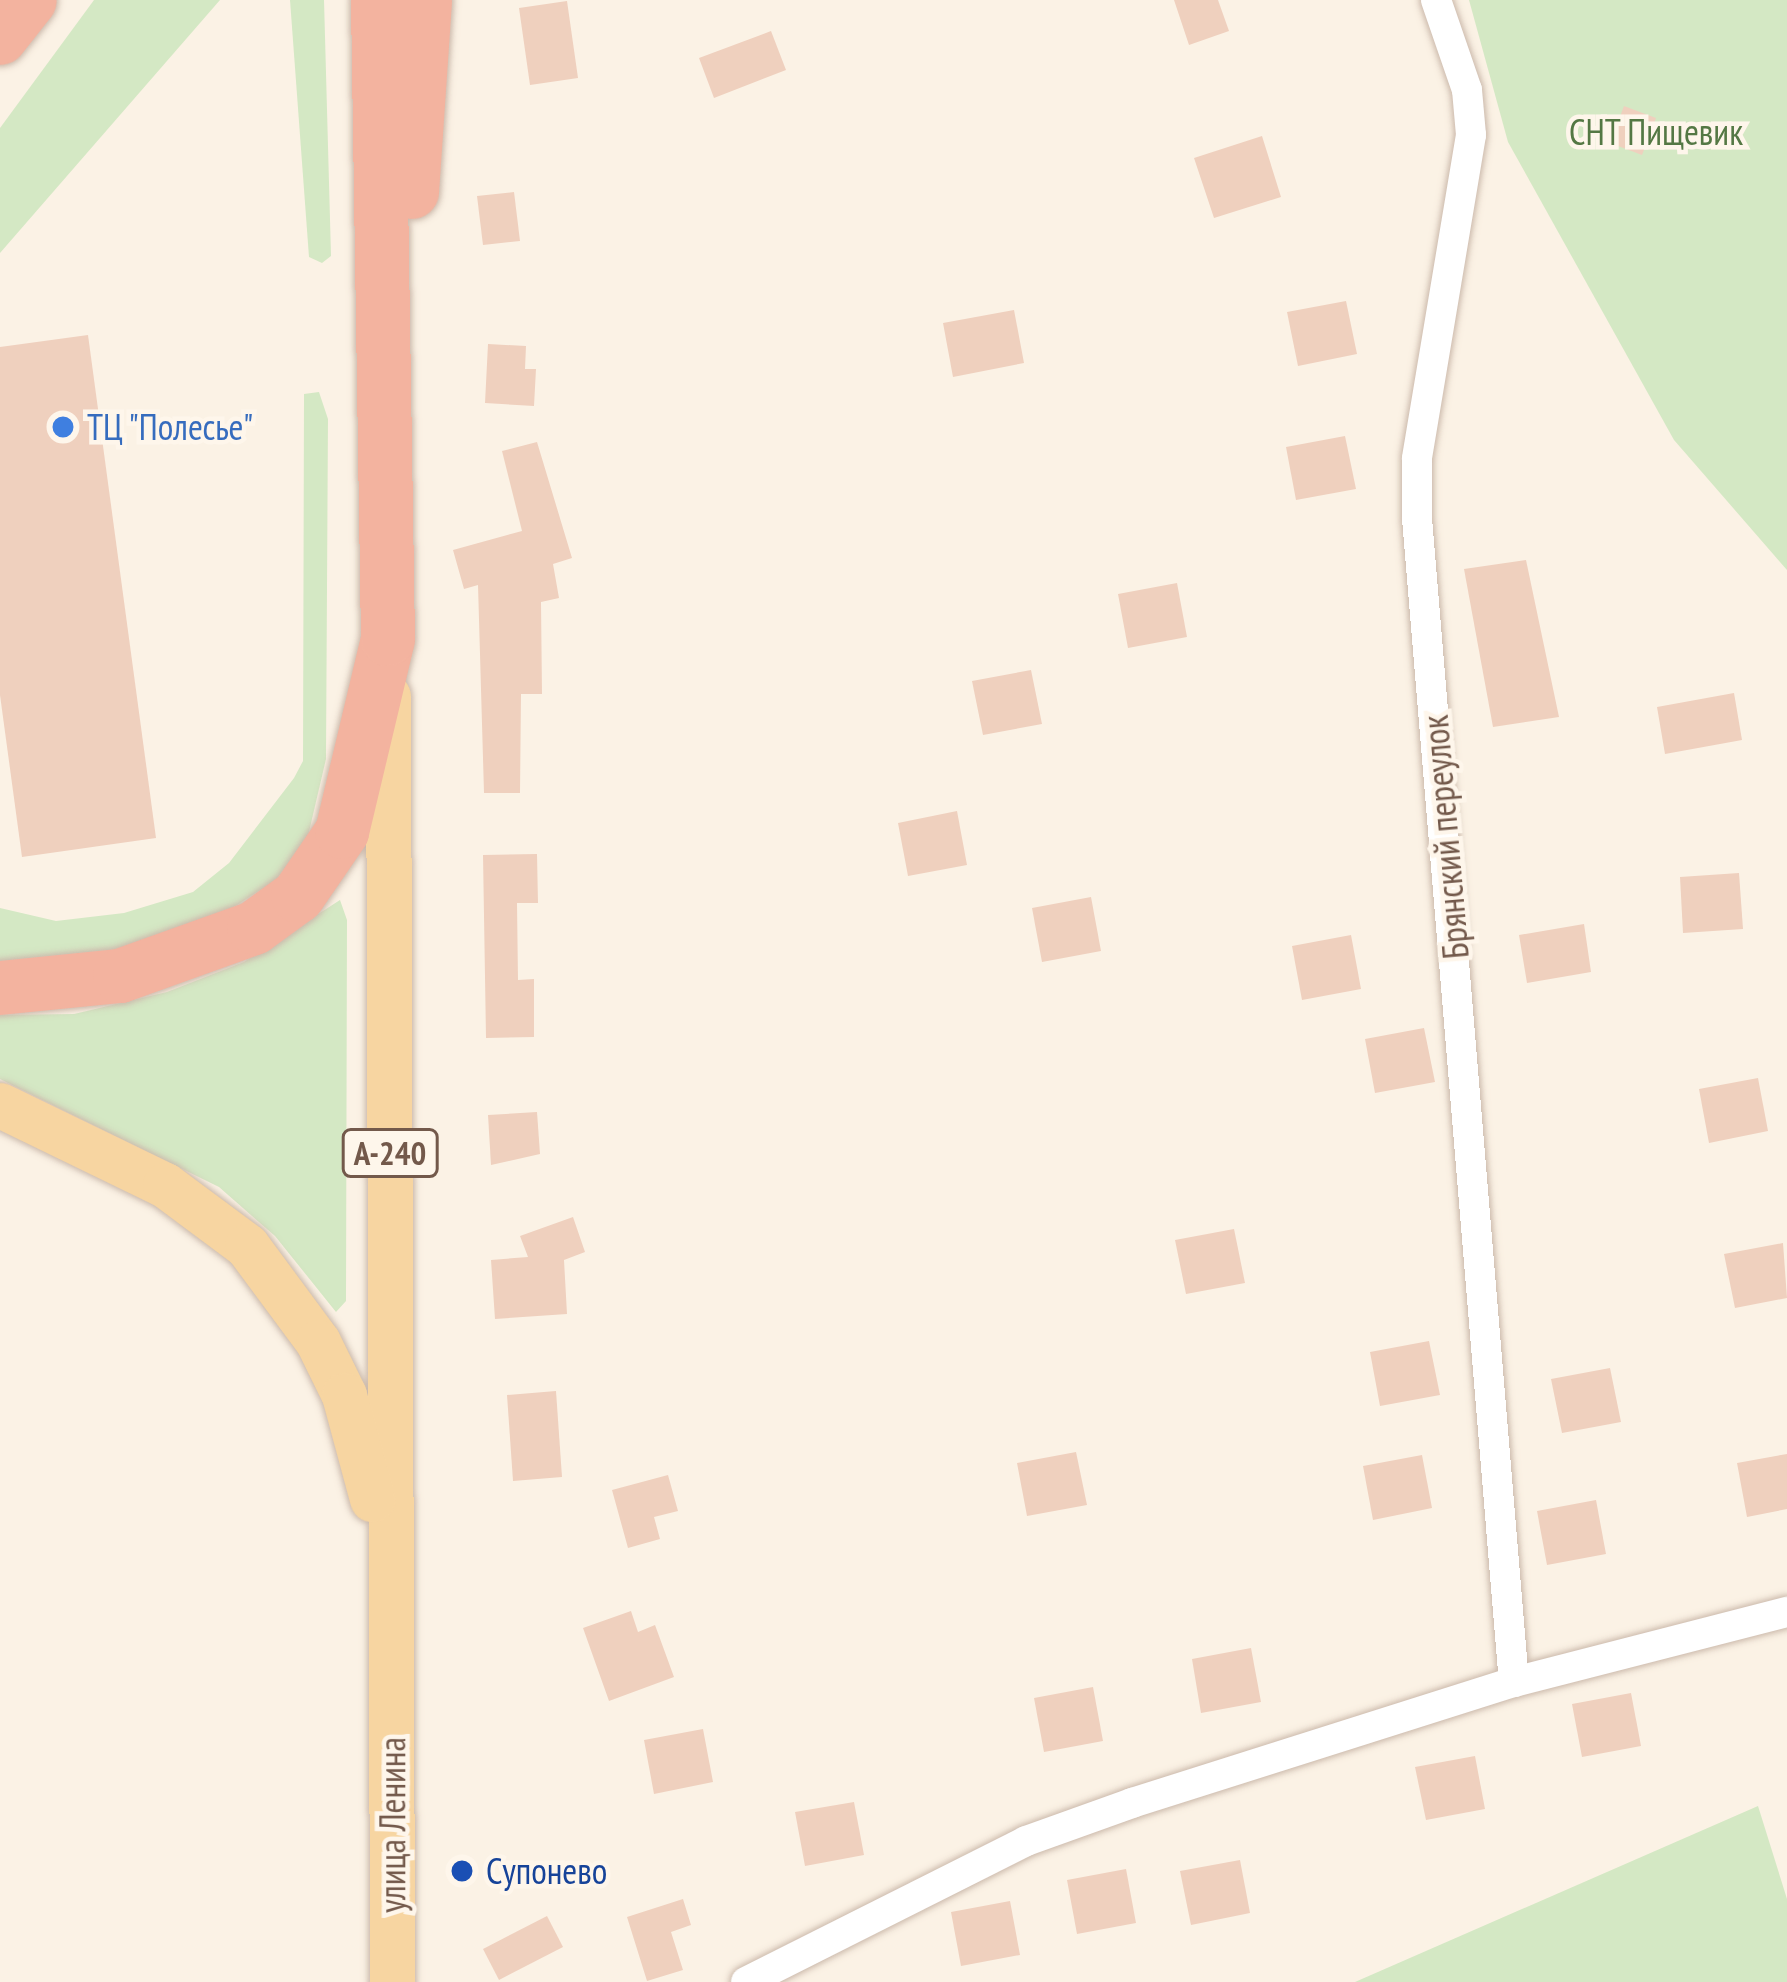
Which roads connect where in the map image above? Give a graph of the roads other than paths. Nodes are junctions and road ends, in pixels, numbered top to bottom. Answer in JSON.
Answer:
{"nodes":[{"id":1,"x":30,"y":0,"type":"edge"},
{"id":2,"x":367,"y":0,"type":"edge"},
{"id":3,"x":378,"y":0,"type":"edge"},
{"id":4,"x":425,"y":0,"type":"edge"},
{"id":5,"x":1436,"y":0,"type":"edge"},
{"id":6,"x":0,"y":38,"type":"edge"},
{"id":7,"x":378,"y":77,"type":"junction"},
{"id":8,"x":388,"y":512,"type":"junction"},
{"id":9,"x":388,"y":639,"type":"junction"},
{"id":10,"x":0,"y":988,"type":"edge"},
{"id":11,"x":0,"y":1105,"type":"edge"},
{"id":12,"x":1787,"y":1612,"type":"edge"},
{"id":13,"x":392,"y":1668,"type":"junction"},
{"id":14,"x":1514,"y":1682,"type":"junction"},
{"id":15,"x":391,"y":1978,"type":"edge"},
{"id":16,"x":746,"y":1982,"type":"edge"}],
"edges":[{"from":1,"to":6,"type":"highway"},
{"from":2,"to":7,"type":"highway"},
{"from":3,"to":7,"type":"highway","number":"А-240"},
{"from":4,"to":8,"type":"highway","number":"А-240"},
{"from":5,"to":14,"type":"street","name":"Брянский переулок"},
{"from":7,"to":8,"type":"highway","number":"А-240"},
{"from":8,"to":9,"type":"highway","number":"А-240"},
{"from":9,"to":10,"type":"highway"},
{"from":9,"to":13,"type":"main road","number":"А-240"},
{"from":11,"to":13,"type":"main road"},
{"from":12,"to":14,"type":"street"},
{"from":13,"to":15,"type":"main road","name":"улица Ленина","number":"А-240"},
{"from":14,"to":16,"type":"street"}]}
